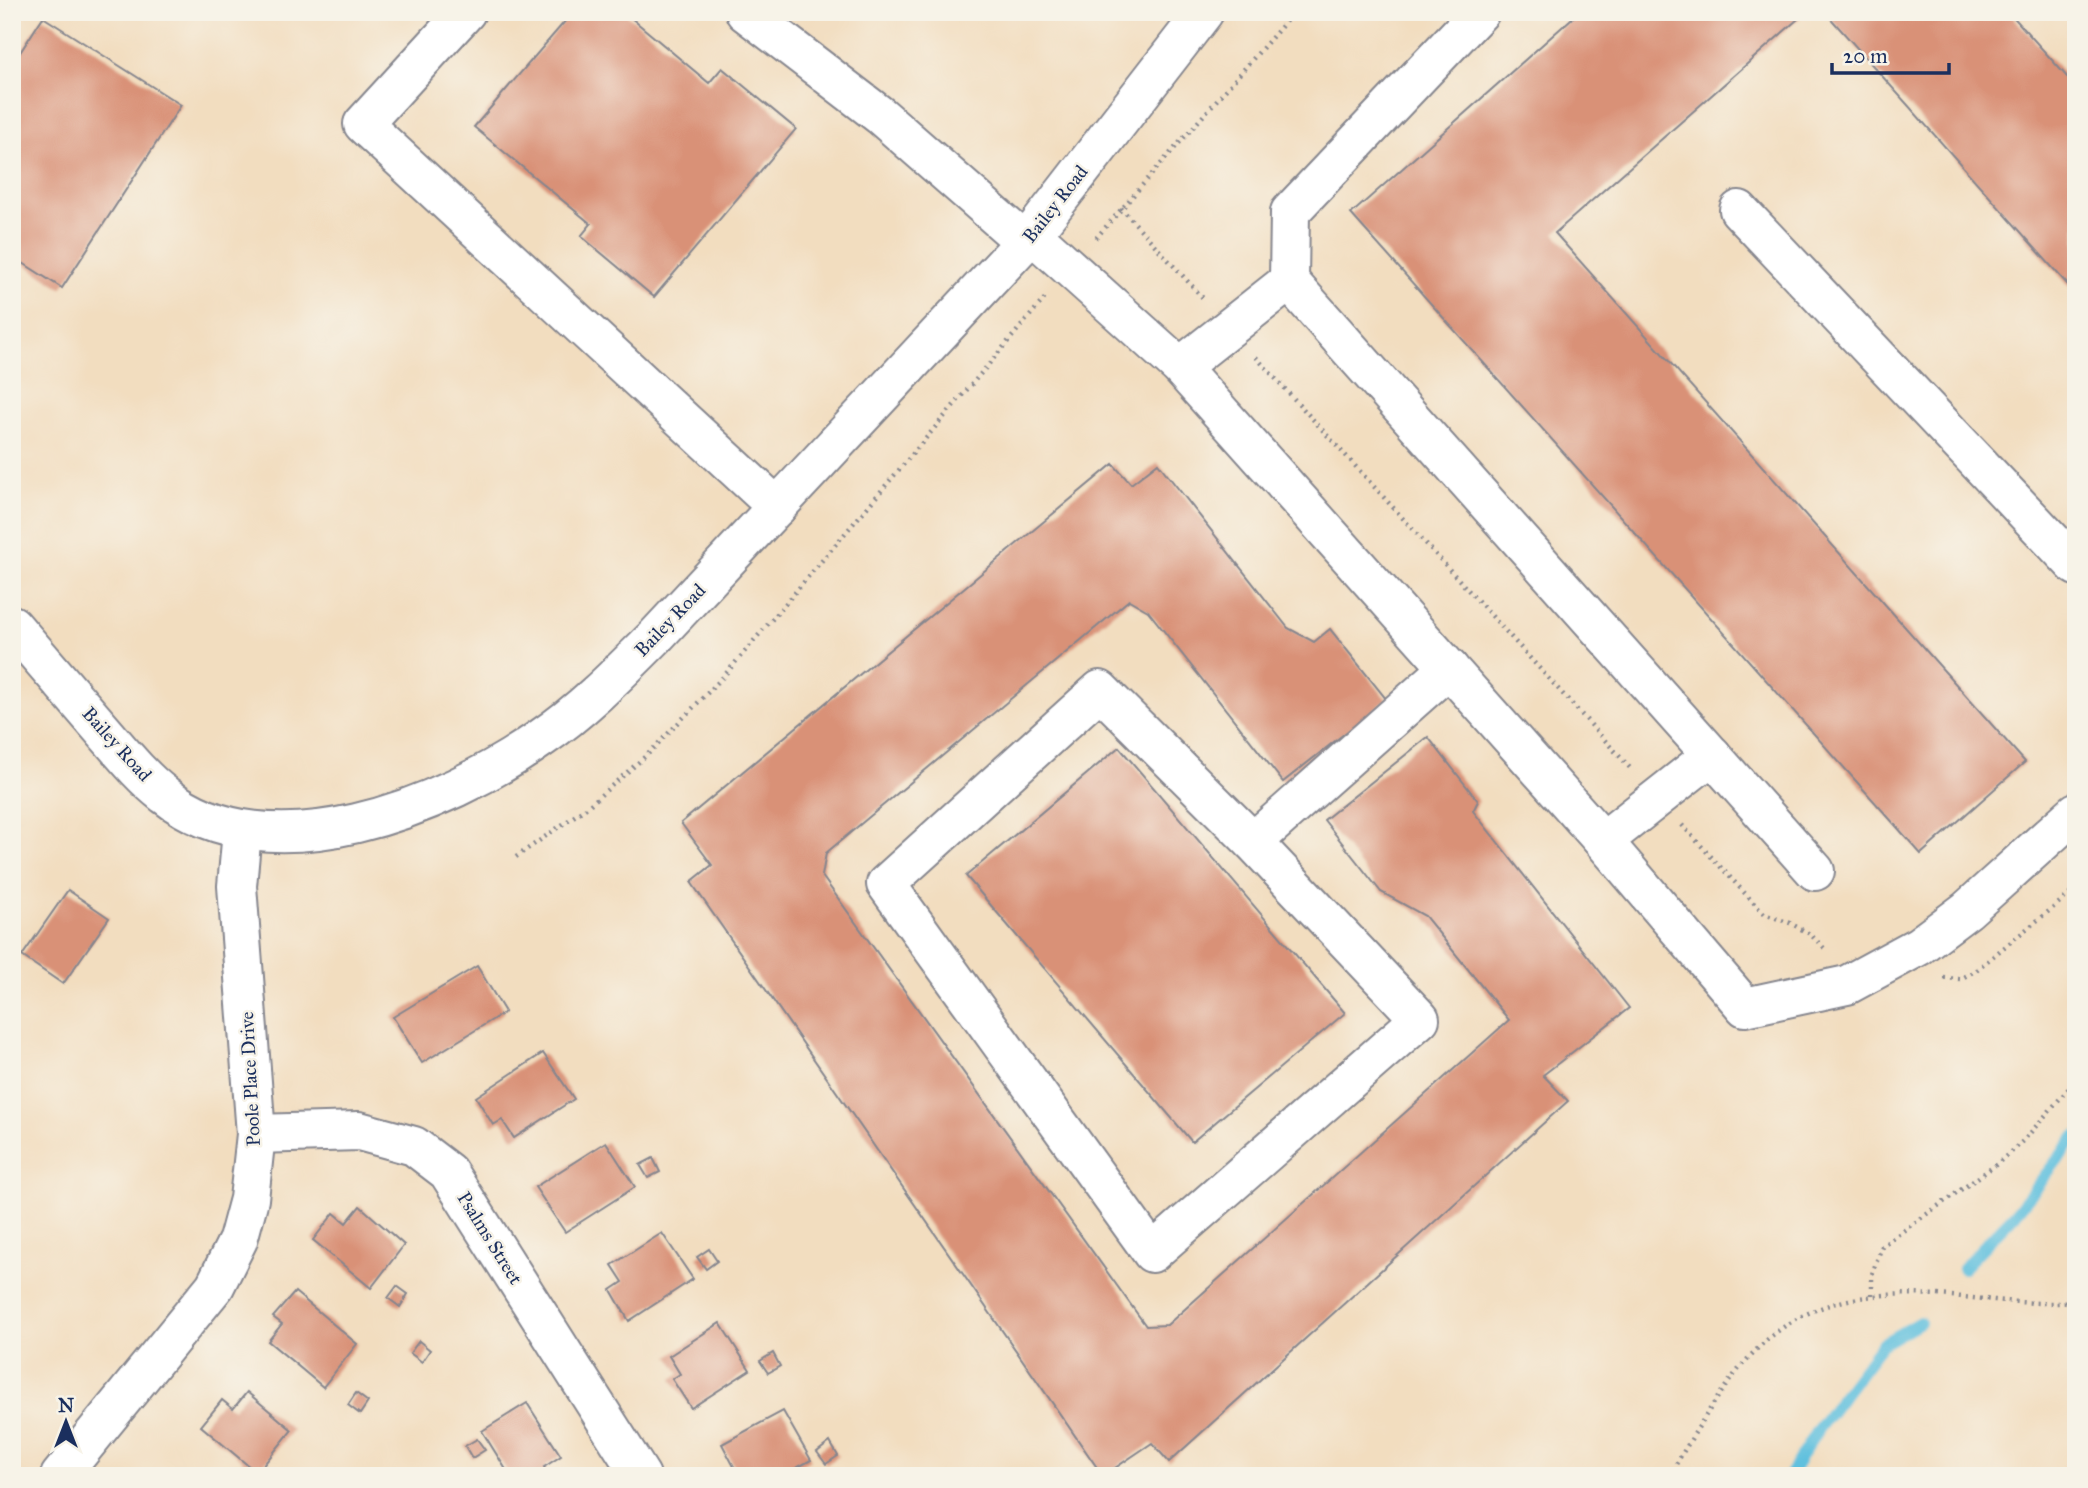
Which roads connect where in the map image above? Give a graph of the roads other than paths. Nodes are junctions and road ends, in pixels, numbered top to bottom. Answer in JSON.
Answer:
{"nodes":[{"id":1,"x":466,"y":12,"type":"edge"},
{"id":2,"x":745,"y":12,"type":"edge"},
{"id":3,"x":1204,"y":12,"type":"edge"},
{"id":4,"x":1480,"y":12,"type":"edge"},
{"id":5,"x":1739,"y":210,"type":"dead end"},
{"id":6,"x":1029,"y":238,"type":"junction"},
{"id":7,"x":1289,"y":281,"type":"junction"},
{"id":8,"x":1181,"y":367,"type":"junction"},
{"id":9,"x":777,"y":507,"type":"junction"},
{"id":10,"x":2076,"y":566,"type":"edge"},
{"id":11,"x":12,"y":625,"type":"edge"},
{"id":12,"x":1449,"y":668,"type":"junction"},
{"id":13,"x":1712,"y":755,"type":"junction"},
{"id":14,"x":2076,"y":812,"type":"edge"},
{"id":15,"x":242,"y":831,"type":"junction"},
{"id":16,"x":1603,"y":841,"type":"junction"},
{"id":17,"x":1253,"y":842,"type":"junction"},
{"id":18,"x":1815,"y":871,"type":"dead end"},
{"id":19,"x":256,"y":1134,"type":"junction"},
{"id":20,"x":60,"y":1476,"type":"edge"},
{"id":21,"x":641,"y":1476,"type":"edge"}],
"edges":[{"from":1,"to":9,"type":"street"},
{"from":2,"to":6,"type":"street"},
{"from":3,"to":6,"type":"street","name":"Bailey Road"},
{"from":4,"to":7,"type":"street"},
{"from":5,"to":10,"type":"street"},
{"from":6,"to":8,"type":"street"},
{"from":6,"to":9,"type":"street","name":"Bailey Road"},
{"from":7,"to":8,"type":"street"},
{"from":7,"to":13,"type":"street"},
{"from":8,"to":12,"type":"street"},
{"from":9,"to":15,"type":"street","name":"Bailey Road"},
{"from":11,"to":15,"type":"street","name":"Bailey Road"},
{"from":12,"to":16,"type":"street"},
{"from":12,"to":17,"type":"street"},
{"from":13,"to":16,"type":"street"},
{"from":13,"to":18,"type":"street"},
{"from":14,"to":16,"type":"street"},
{"from":15,"to":19,"type":"street","name":"Poole Place Drive"},
{"from":17,"to":17,"type":"street"},
{"from":19,"to":20,"type":"street","name":"Poole Place Drive"},
{"from":19,"to":21,"type":"street","name":"Psalms Street"}]}
